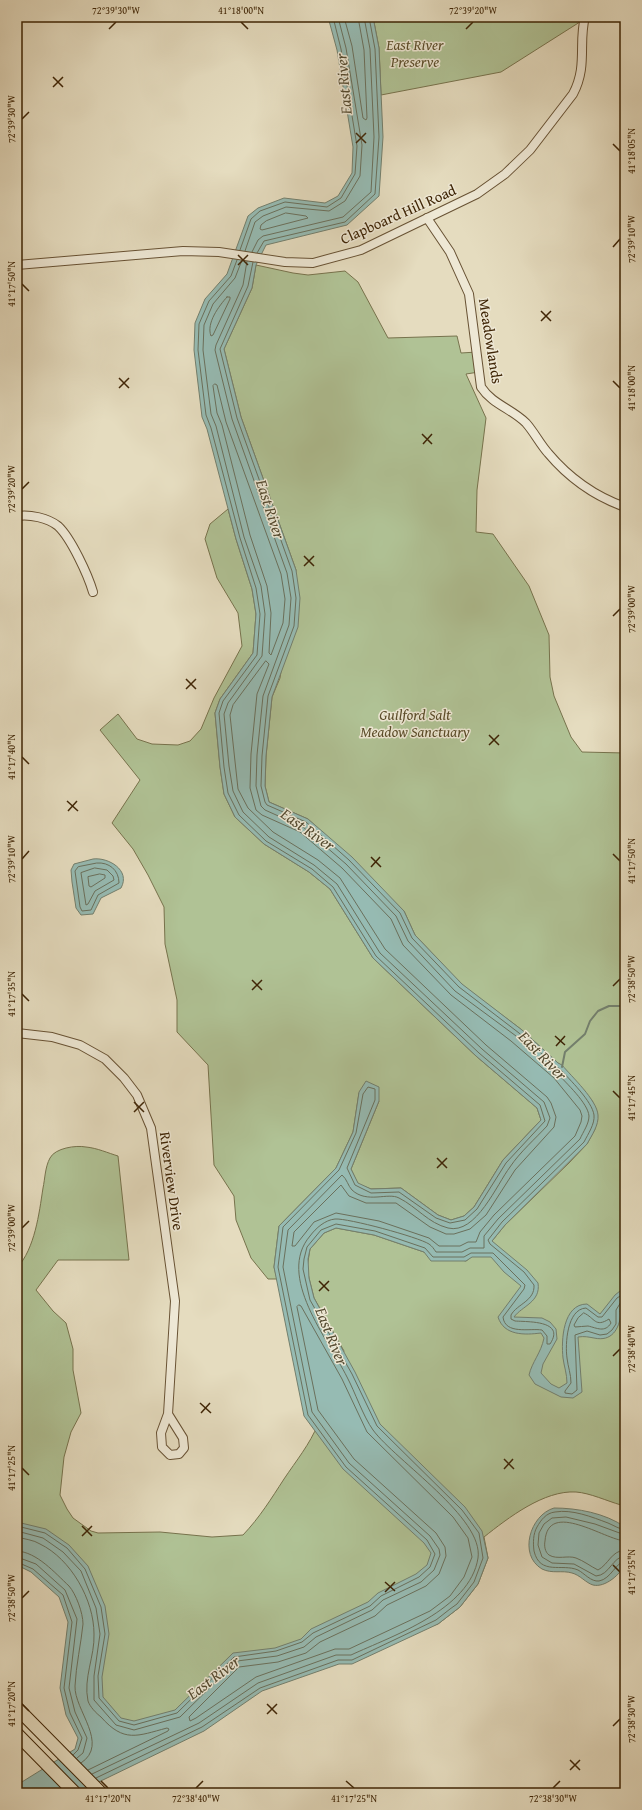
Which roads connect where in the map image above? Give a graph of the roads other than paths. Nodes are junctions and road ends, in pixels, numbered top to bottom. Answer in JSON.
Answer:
{"nodes":[{"id":1,"x":585,"y":17,"type":"edge"},
{"id":2,"x":427,"y":218,"type":"junction"},
{"id":3,"x":17,"y":265,"type":"edge"},
{"id":4,"x":625,"y":507,"type":"edge"},
{"id":5,"x":17,"y":516,"type":"edge"},
{"id":6,"x":93,"y":592,"type":"dead end"},
{"id":7,"x":17,"y":1033,"type":"edge"},
{"id":8,"x":168,"y":1414,"type":"junction"},
{"id":9,"x":17,"y":1708,"type":"edge"},
{"id":10,"x":17,"y":1734,"type":"edge"},
{"id":11,"x":100,"y":1791,"type":"edge"},
{"id":12,"x":75,"y":1793,"type":"edge"}],
"edges":[{"from":1,"to":2,"type":"street","name":"Clapboard Hill Road"},
{"from":2,"to":3,"type":"street","name":"Clapboard Hill Road"},
{"from":2,"to":4,"type":"street","name":"Meadowlands"},
{"from":5,"to":6,"type":"street"},
{"from":7,"to":8,"type":"street","name":"Riverview Drive"},
{"from":8,"to":8,"type":"street","name":"Riverview Drive"},
{"from":9,"to":11,"type":"highway"},
{"from":10,"to":12,"type":"highway"}]}
